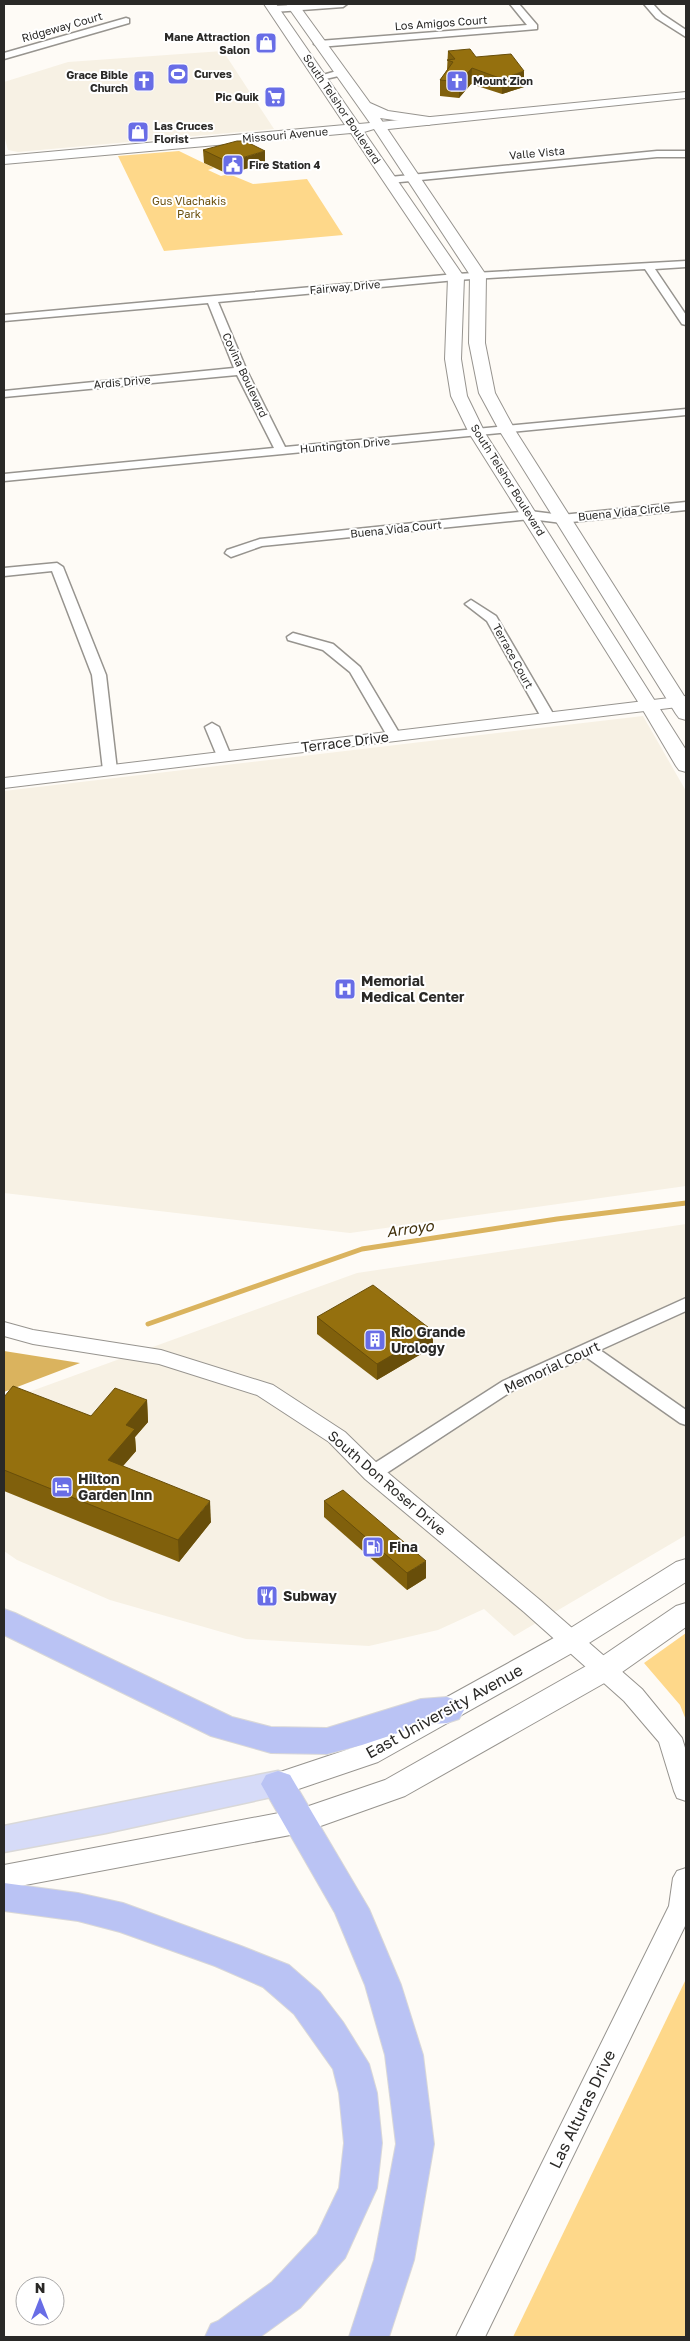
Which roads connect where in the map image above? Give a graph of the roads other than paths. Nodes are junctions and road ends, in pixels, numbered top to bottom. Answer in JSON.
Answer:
{"nodes":[{"id":1,"x":343,"y":4,"type":"edge"},
{"id":2,"x":514,"y":4,"type":"edge"},
{"id":3,"x":648,"y":4,"type":"edge"},
{"id":4,"x":272,"y":6,"type":"edge"},
{"id":5,"x":293,"y":6,"type":"edge"},
{"id":6,"x":126,"y":21,"type":"dead end"},
{"id":7,"x":686,"y":34,"type":"edge"},
{"id":8,"x":319,"y":44,"type":"junction"},
{"id":9,"x":4,"y":56,"type":"edge"},
{"id":10,"x":340,"y":74,"type":"junction"},
{"id":11,"x":320,"y":77,"type":"junction"},
{"id":12,"x":686,"y":95,"type":"edge"},
{"id":13,"x":341,"y":106,"type":"junction"},
{"id":14,"x":364,"y":106,"type":"junction"},
{"id":15,"x":429,"y":121,"type":"junction"},
{"id":16,"x":379,"y":126,"type":"junction"},
{"id":17,"x":356,"y":128,"type":"junction"},
{"id":18,"x":301,"y":133,"type":"junction"},
{"id":19,"x":391,"y":144,"type":"junction"},
{"id":20,"x":368,"y":146,"type":"junction"},
{"id":21,"x":686,"y":154,"type":"edge"},
{"id":22,"x":4,"y":160,"type":"edge"},
{"id":23,"x":412,"y":178,"type":"junction"},
{"id":24,"x":390,"y":180,"type":"junction"},
{"id":25,"x":686,"y":264,"type":"edge"},
{"id":26,"x":649,"y":268,"type":"junction"},
{"id":27,"x":478,"y":276,"type":"junction"},
{"id":28,"x":456,"y":277,"type":"junction"},
{"id":29,"x":211,"y":298,"type":"junction"},
{"id":30,"x":4,"y":318,"type":"edge"},
{"id":31,"x":686,"y":322,"type":"edge"},
{"id":32,"x":241,"y":371,"type":"junction"},
{"id":33,"x":4,"y":394,"type":"edge"},
{"id":34,"x":686,"y":412,"type":"edge"},
{"id":35,"x":507,"y":430,"type":"junction"},
{"id":36,"x":477,"y":433,"type":"junction"},
{"id":37,"x":282,"y":451,"type":"junction"},
{"id":38,"x":4,"y":478,"type":"edge"},
{"id":39,"x":686,"y":506,"type":"edge"},
{"id":40,"x":530,"y":514,"type":"junction"},
{"id":41,"x":562,"y":519,"type":"junction"},
{"id":42,"x":231,"y":553,"type":"dead end"},
{"id":43,"x":4,"y":572,"type":"edge"},
{"id":44,"x":470,"y":604,"type":"dead end"},
{"id":45,"x":293,"y":637,"type":"dead end"},
{"id":46,"x":650,"y":705,"type":"junction"},
{"id":47,"x":684,"y":705,"type":"edge"},
{"id":48,"x":548,"y":717,"type":"junction"},
{"id":49,"x":212,"y":727,"type":"dead end"},
{"id":50,"x":394,"y":736,"type":"junction"},
{"id":51,"x":224,"y":756,"type":"junction"},
{"id":52,"x":686,"y":766,"type":"edge"},
{"id":53,"x":110,"y":770,"type":"junction"},
{"id":54,"x":4,"y":783,"type":"edge"},
{"id":55,"x":686,"y":1304,"type":"edge"},
{"id":56,"x":4,"y":1329,"type":"edge"},
{"id":57,"x":588,"y":1350,"type":"junction"},
{"id":58,"x":686,"y":1419,"type":"edge"},
{"id":59,"x":373,"y":1473,"type":"junction"},
{"id":60,"x":686,"y":1569,"type":"edge"},
{"id":61,"x":686,"y":1613,"type":"edge"},
{"id":62,"x":4,"y":1621,"type":"edge"},
{"id":63,"x":571,"y":1641,"type":"junction"},
{"id":64,"x":605,"y":1669,"type":"junction"},
{"id":65,"x":447,"y":1710,"type":"junction"},
{"id":66,"x":278,"y":1784,"type":"junction"},
{"id":67,"x":686,"y":1791,"type":"edge"},
{"id":68,"x":301,"y":1821,"type":"junction"},
{"id":69,"x":4,"y":1839,"type":"edge"},
{"id":70,"x":4,"y":1877,"type":"edge"},
{"id":71,"x":686,"y":1878,"type":"edge"},
{"id":72,"x":4,"y":1897,"type":"edge"},
{"id":73,"x":225,"y":2337,"type":"edge"},
{"id":74,"x":369,"y":2337,"type":"edge"},
{"id":75,"x":470,"y":2337,"type":"edge"}],
"edges":[{"from":1,"to":5,"type":"street"},
{"from":2,"to":8,"type":"street","name":"Los Amigos Court"},
{"from":3,"to":7,"type":"street"},
{"from":4,"to":5,"type":"street"},
{"from":4,"to":11,"type":"main road","name":"South Telshor Boulevard"},
{"from":5,"to":8,"type":"main road","name":"South Telshor Boulevard"},
{"from":6,"to":9,"type":"street","name":"Ridgeway Court"},
{"from":8,"to":10,"type":"main road","name":"South Telshor Boulevard"},
{"from":10,"to":11,"type":"street"},
{"from":10,"to":14,"type":"main road","name":"South Telshor Boulevard"},
{"from":11,"to":13,"type":"main road","name":"South Telshor Boulevard"},
{"from":12,"to":15,"type":"street","name":"Missouri Avenue"},
{"from":13,"to":17,"type":"main road","name":"South Telshor Boulevard"},
{"from":13,"to":18,"type":"main road"},
{"from":14,"to":15,"type":"main road"},
{"from":14,"to":16,"type":"main road","name":"South Telshor Boulevard"},
{"from":15,"to":16,"type":"street","name":"Missouri Avenue"},
{"from":15,"to":19,"type":"main road"},
{"from":16,"to":17,"type":"main road","name":"Missouri Avenue"},
{"from":16,"to":19,"type":"main road","name":"South Telshor Boulevard"},
{"from":17,"to":18,"type":"main road","name":"Missouri Avenue"},
{"from":17,"to":20,"type":"main road","name":"South Telshor Boulevard"},
{"from":18,"to":20,"type":"main road"},
{"from":18,"to":22,"type":"main road","name":"Missouri Avenue"},
{"from":19,"to":23,"type":"main road","name":"South Telshor Boulevard"},
{"from":20,"to":24,"type":"main road","name":"South Telshor Boulevard"},
{"from":21,"to":23,"type":"street","name":"Valle Vista"},
{"from":23,"to":24,"type":"street","name":"Valle Vista"},
{"from":23,"to":27,"type":"main road","name":"South Telshor Boulevard"},
{"from":24,"to":28,"type":"main road","name":"South Telshor Boulevard"},
{"from":25,"to":26,"type":"street","name":"Fairway Drive"},
{"from":26,"to":27,"type":"street","name":"Fairway Drive"},
{"from":26,"to":31,"type":"street"},
{"from":27,"to":28,"type":"street","name":"Fairway Drive"},
{"from":27,"to":35,"type":"main road","name":"South Telshor Boulevard"},
{"from":28,"to":29,"type":"street","name":"Fairway Drive"},
{"from":28,"to":36,"type":"main road","name":"South Telshor Boulevard"},
{"from":29,"to":30,"type":"street","name":"Fairway Drive"},
{"from":29,"to":32,"type":"street","name":"Covina Boulevard"},
{"from":32,"to":33,"type":"street","name":"Ardis Drive"},
{"from":32,"to":37,"type":"street","name":"Covina Boulevard"},
{"from":34,"to":35,"type":"street","name":"Huntington Drive"},
{"from":35,"to":36,"type":"street","name":"Huntington Drive"},
{"from":35,"to":41,"type":"main road","name":"South Telshor Boulevard"},
{"from":36,"to":37,"type":"street","name":"Huntington Drive"},
{"from":36,"to":40,"type":"main road","name":"South Telshor Boulevard"},
{"from":37,"to":38,"type":"street","name":"Huntington Drive"},
{"from":39,"to":41,"type":"street","name":"Buena Vida Circle"},
{"from":40,"to":41,"type":"street","name":"Buena Vida Court"},
{"from":40,"to":42,"type":"street","name":"Buena Vida Court"},
{"from":40,"to":46,"type":"main road","name":"South Telshor Boulevard"},
{"from":41,"to":47,"type":"main road","name":"South Telshor Boulevard"},
{"from":43,"to":53,"type":"street"},
{"from":44,"to":48,"type":"street","name":"Terrace Court"},
{"from":45,"to":50,"type":"street"},
{"from":46,"to":47,"type":"street","name":"Terrace Drive"},
{"from":46,"to":48,"type":"street","name":"Terrace Drive"},
{"from":46,"to":52,"type":"main road","name":"South Telshor Boulevard"},
{"from":48,"to":50,"type":"street","name":"Terrace Drive"},
{"from":49,"to":51,"type":"street"},
{"from":50,"to":51,"type":"street","name":"Terrace Drive"},
{"from":51,"to":53,"type":"street","name":"Terrace Drive"},
{"from":53,"to":54,"type":"street","name":"Terrace Drive"},
{"from":55,"to":57,"type":"street","name":"Memorial Court"},
{"from":56,"to":59,"type":"street","name":"South Don Roser Drive"},
{"from":57,"to":58,"type":"street"},
{"from":57,"to":59,"type":"street","name":"Memorial Court"},
{"from":59,"to":63,"type":"street","name":"South Don Roser Drive"},
{"from":60,"to":63,"type":"main road","name":"East University Avenue"},
{"from":61,"to":64,"type":"main road"},
{"from":62,"to":65,"type":"highway"},
{"from":63,"to":64,"type":"street"},
{"from":63,"to":65,"type":"main road","name":"East University Avenue"},
{"from":64,"to":67,"type":"street"},
{"from":64,"to":68,"type":"main road"},
{"from":65,"to":66,"type":"main road","name":"East University Avenue"},
{"from":66,"to":68,"type":"highway"},
{"from":66,"to":69,"type":"main road","name":"East University Avenue"},
{"from":68,"to":70,"type":"main road"},
{"from":68,"to":74,"type":"highway"},
{"from":71,"to":75,"type":"street","name":"Las Alturas Drive"},
{"from":72,"to":73,"type":"highway"}]}
